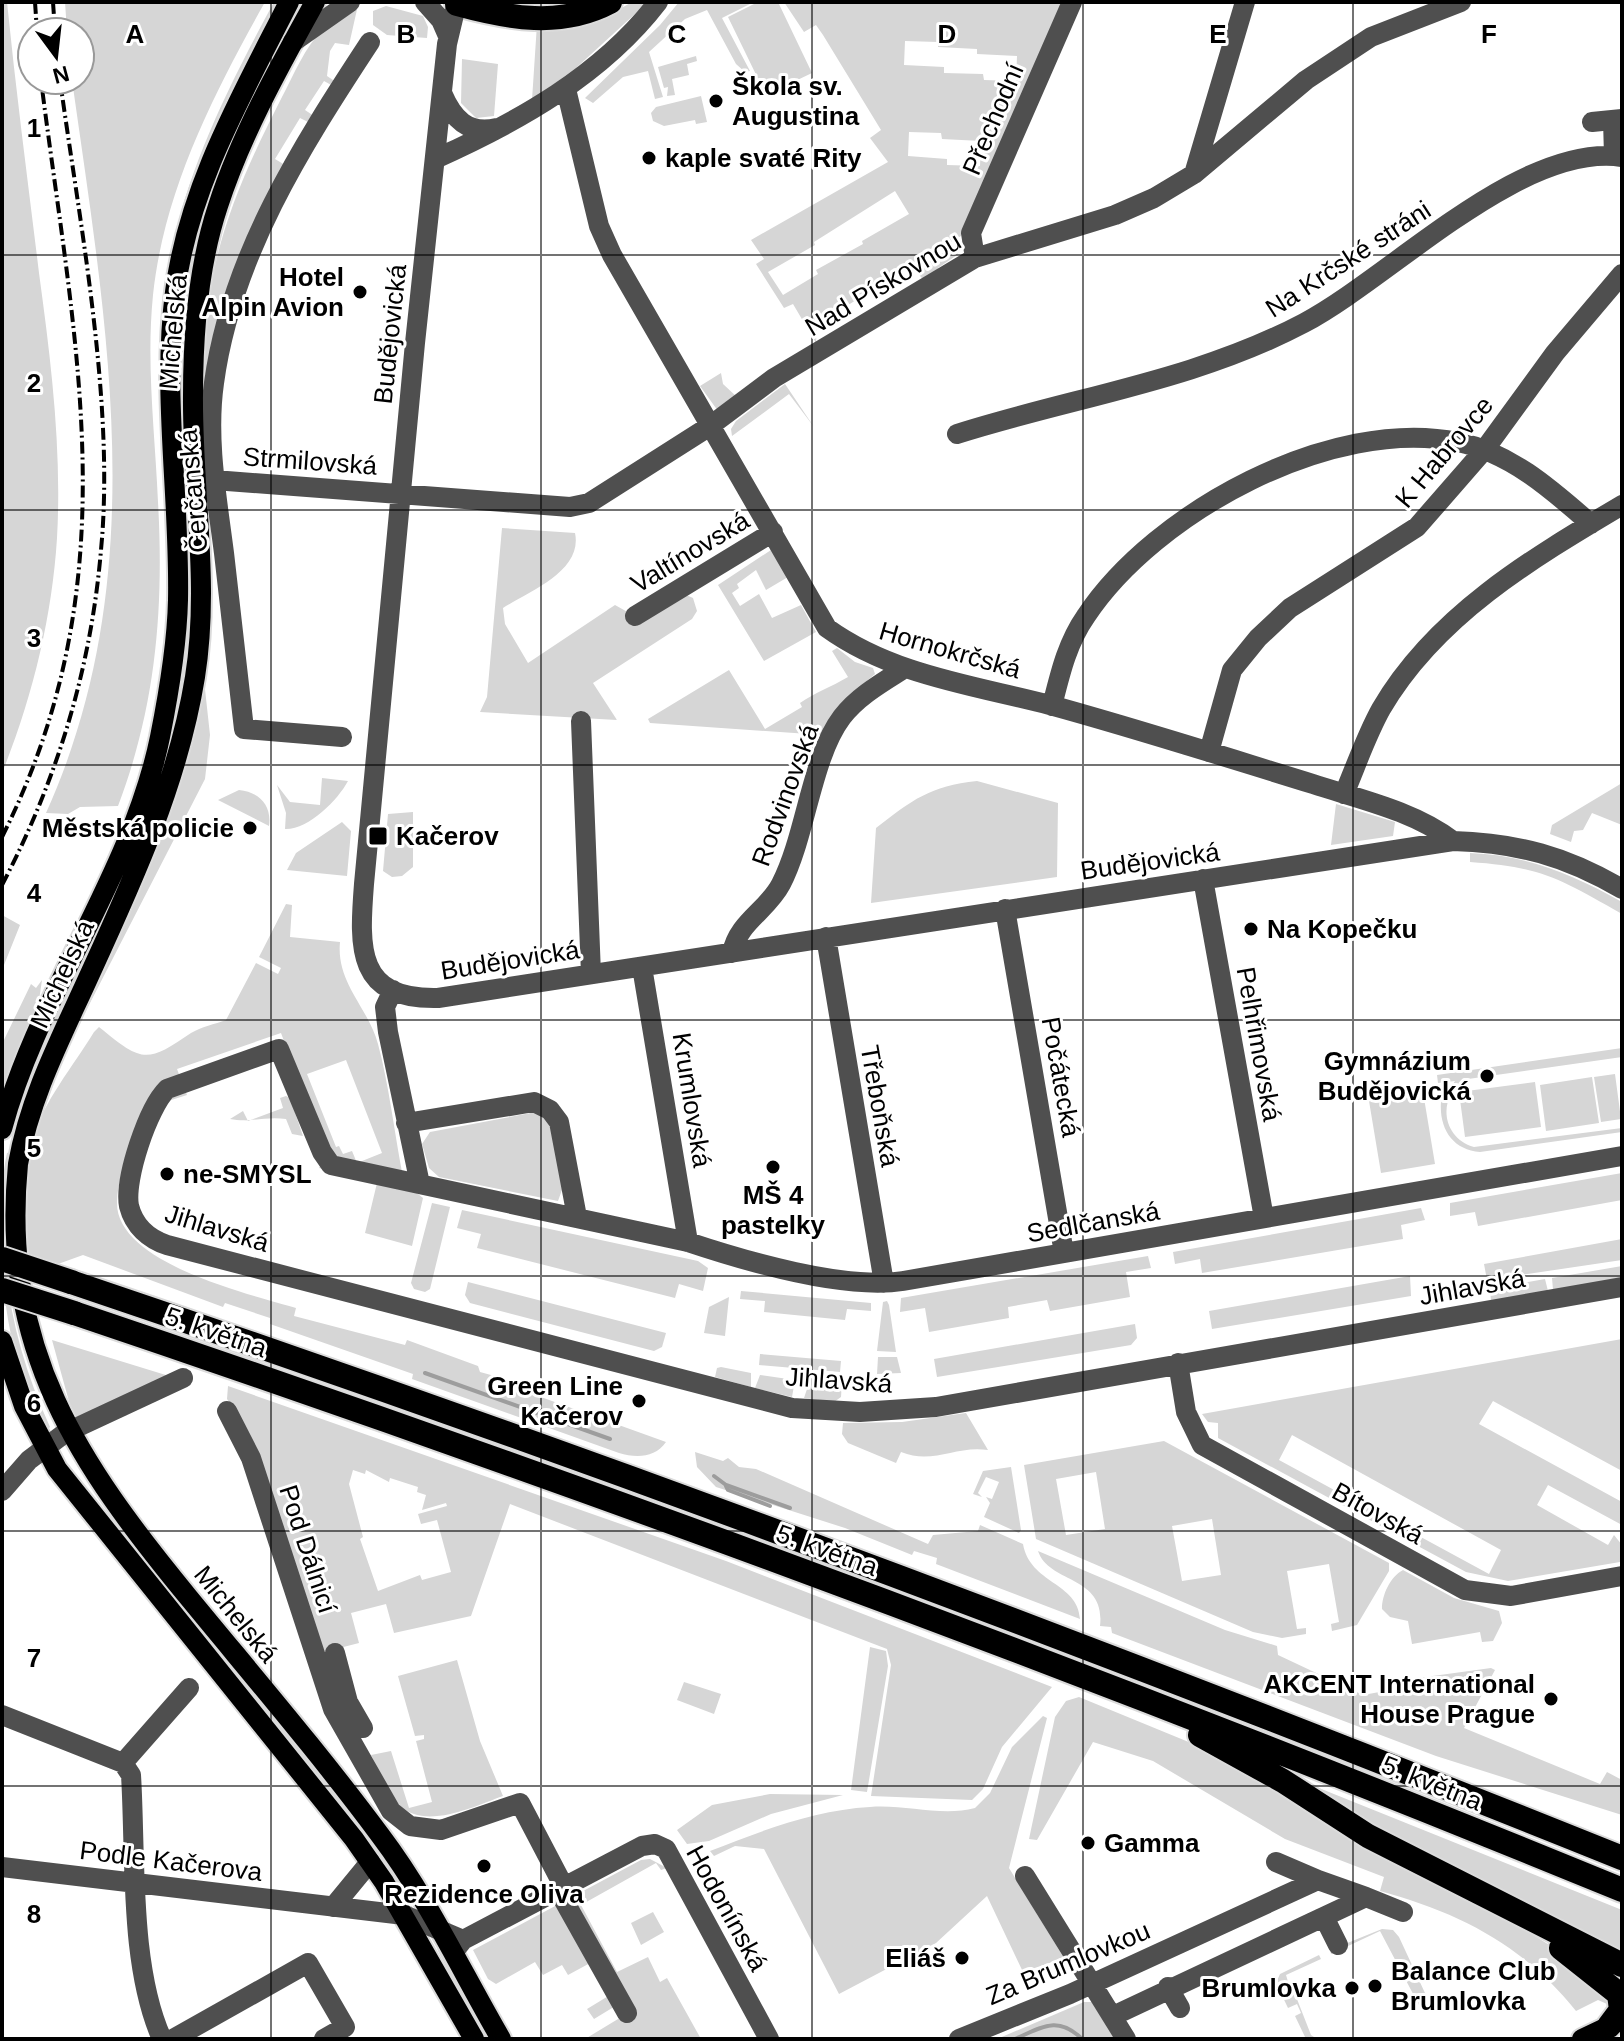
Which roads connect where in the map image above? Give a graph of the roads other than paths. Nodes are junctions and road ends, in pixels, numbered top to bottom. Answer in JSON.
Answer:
{"nodes":[{"id":1,"x":289,"y":2,"type":"edge"},
{"id":2,"x":315,"y":2,"type":"edge"},
{"id":3,"x":350,"y":2,"type":"edge"},
{"id":4,"x":425,"y":2,"type":"edge"},
{"id":5,"x":509,"y":2,"type":"edge"},
{"id":6,"x":570,"y":2,"type":"edge"},
{"id":7,"x":610,"y":2,"type":"edge"},
{"id":8,"x":658,"y":2,"type":"edge"},
{"id":9,"x":1072,"y":2,"type":"edge"},
{"id":10,"x":1245,"y":2,"type":"edge"},
{"id":11,"x":1461,"y":2,"type":"edge"},
{"id":12,"x":455,"y":3,"type":"edge"},
{"id":13,"x":448,"y":36,"type":"junction"},
{"id":14,"x":293,"y":42,"type":"junction"},
{"id":15,"x":370,"y":42,"type":"dead end"},
{"id":16,"x":566,"y":89,"type":"junction"},
{"id":17,"x":442,"y":93,"type":"junction"},
{"id":18,"x":1617,"y":120,"type":"edge"},
{"id":19,"x":1592,"y":122,"type":"dead end"},
{"id":20,"x":509,"y":124,"type":"junction"},
{"id":21,"x":1618,"y":156,"type":"edge"},
{"id":22,"x":435,"y":159,"type":"junction"},
{"id":23,"x":1194,"y":174,"type":"junction"},
{"id":24,"x":975,"y":258,"type":"junction"},
{"id":25,"x":1622,"y":274,"type":"edge"},
{"id":26,"x":710,"y":426,"type":"junction"},
{"id":27,"x":957,"y":434,"type":"dead end"},
{"id":28,"x":1485,"y":449,"type":"junction"},
{"id":29,"x":214,"y":480,"type":"junction"},
{"id":30,"x":402,"y":494,"type":"junction"},
{"id":31,"x":1622,"y":505,"type":"edge"},
{"id":32,"x":1591,"y":524,"type":"junction"},
{"id":33,"x":773,"y":532,"type":"junction"},
{"id":34,"x":635,"y":616,"type":"dead end"},
{"id":35,"x":905,"y":668,"type":"junction"},
{"id":36,"x":1052,"y":706,"type":"junction"},
{"id":37,"x":581,"y":721,"type":"dead end"},
{"id":38,"x":342,"y":737,"type":"dead end"},
{"id":39,"x":1209,"y":752,"type":"junction"},
{"id":40,"x":1344,"y":794,"type":"junction"},
{"id":41,"x":1453,"y":841,"type":"junction"},
{"id":42,"x":1203,"y":879,"type":"junction"},
{"id":43,"x":1622,"y":889,"type":"edge"},
{"id":44,"x":1005,"y":909,"type":"junction"},
{"id":45,"x":826,"y":937,"type":"junction"},
{"id":46,"x":732,"y":953,"type":"junction"},
{"id":47,"x":642,"y":967,"type":"junction"},
{"id":48,"x":591,"y":974,"type":"junction"},
{"id":49,"x":393,"y":990,"type":"junction"},
{"id":50,"x":151,"y":1113,"type":"joint"},
{"id":51,"x":406,"y":1123,"type":"junction"},
{"id":52,"x":2,"y":1129,"type":"edge"},
{"id":53,"x":1622,"y":1156,"type":"edge"},
{"id":54,"x":420,"y":1184,"type":"junction"},
{"id":55,"x":577,"y":1217,"type":"junction"},
{"id":56,"x":1264,"y":1218,"type":"junction"},
{"id":57,"x":688,"y":1242,"type":"junction"},
{"id":58,"x":1064,"y":1253,"type":"junction"},
{"id":59,"x":2,"y":1259,"type":"edge"},
{"id":60,"x":884,"y":1283,"type":"junction"},
{"id":61,"x":1622,"y":1287,"type":"edge"},
{"id":62,"x":2,"y":1290,"type":"edge"},
{"id":63,"x":2,"y":1341,"type":"edge"},
{"id":64,"x":1178,"y":1363,"type":"junction"},
{"id":65,"x":183,"y":1378,"type":"dead end"},
{"id":66,"x":227,"y":1411,"type":"dead end"},
{"id":67,"x":65,"y":1433,"type":"junction"},
{"id":68,"x":43,"y":1447,"type":"junction"},
{"id":69,"x":2,"y":1491,"type":"edge"},
{"id":70,"x":1622,"y":1576,"type":"edge"},
{"id":71,"x":335,"y":1653,"type":"dead end"},
{"id":72,"x":189,"y":1688,"type":"dead end"},
{"id":73,"x":1125,"y":1693,"type":"junction"},
{"id":74,"x":340,"y":1704,"type":"junction"},
{"id":75,"x":2,"y":1715,"type":"edge"},
{"id":76,"x":363,"y":1728,"type":"dead end"},
{"id":77,"x":123,"y":1763,"type":"junction"},
{"id":78,"x":1622,"y":1858,"type":"edge"},
{"id":79,"x":370,"y":1862,"type":"junction"},
{"id":80,"x":1269,"y":1865,"type":"dead end"},
{"id":81,"x":2,"y":1867,"type":"edge"},
{"id":82,"x":1025,"y":1876,"type":"dead end"},
{"id":83,"x":137,"y":1883,"type":"junction"},
{"id":84,"x":1310,"y":1883,"type":"junction"},
{"id":85,"x":561,"y":1888,"type":"junction"},
{"id":86,"x":415,"y":1890,"type":"junction"},
{"id":87,"x":1622,"y":1890,"type":"edge"},
{"id":88,"x":1483,"y":1895,"type":"junction"},
{"id":89,"x":1366,"y":1897,"type":"junction"},
{"id":90,"x":333,"y":1907,"type":"junction"},
{"id":91,"x":1403,"y":1912,"type":"dead end"},
{"id":92,"x":404,"y":1915,"type":"junction"},
{"id":93,"x":1324,"y":1917,"type":"junction"},
{"id":94,"x":445,"y":1926,"type":"junction"},
{"id":95,"x":490,"y":1926,"type":"junction"},
{"id":96,"x":1198,"y":1934,"type":"junction"},
{"id":97,"x":1338,"y":1945,"type":"dead end"},
{"id":98,"x":422,"y":1948,"type":"junction"},
{"id":99,"x":458,"y":1948,"type":"junction"},
{"id":100,"x":1622,"y":1965,"type":"edge"},
{"id":101,"x":1214,"y":1968,"type":"junction"},
{"id":102,"x":1093,"y":1984,"type":"junction"},
{"id":103,"x":1172,"y":1985,"type":"junction"},
{"id":104,"x":1183,"y":2006,"type":"dead end"},
{"id":105,"x":627,"y":2013,"type":"dead end"},
{"id":106,"x":1113,"y":2016,"type":"junction"},
{"id":107,"x":1616,"y":2023,"type":"edge"},
{"id":108,"x":162,"y":2039,"type":"edge"},
{"id":109,"x":173,"y":2039,"type":"edge"},
{"id":110,"x":324,"y":2039,"type":"edge"},
{"id":111,"x":474,"y":2039,"type":"edge"},
{"id":112,"x":501,"y":2039,"type":"edge"},
{"id":113,"x":769,"y":2039,"type":"edge"},
{"id":114,"x":959,"y":2039,"type":"edge"},
{"id":115,"x":1126,"y":2039,"type":"edge"},
{"id":116,"x":1582,"y":2039,"type":"edge"}],
"edges":[{"from":1,"to":52,"type":"main road","name":"Michelská"},
{"from":2,"to":14,"type":"main road","name":"Michelská"},
{"from":3,"to":14,"type":"street"},
{"from":4,"to":13,"type":"street"},
{"from":5,"to":6,"type":"highway"},
{"from":7,"to":12,"type":"highway"},
{"from":8,"to":16,"type":"street"},
{"from":9,"to":24,"type":"street","name":"Přechodní"},
{"from":10,"to":23,"type":"street"},
{"from":11,"to":23,"type":"street","name":"Nad Pískovnou"},
{"from":12,"to":13,"type":"street","name":"Budějovická"},
{"from":13,"to":17,"type":"street","name":"Budějovická"},
{"from":14,"to":67,"type":"main road","name":"Michelská"},
{"from":15,"to":29,"type":"street","name":"Čerčanská"},
{"from":16,"to":20,"type":"street"},
{"from":16,"to":26,"type":"street","name":"Hornokrčská"},
{"from":17,"to":20,"type":"street"},
{"from":17,"to":22,"type":"street","name":"Budějovická"},
{"from":18,"to":19,"type":"street"},
{"from":18,"to":21,"type":"street"},
{"from":20,"to":22,"type":"street"},
{"from":21,"to":27,"type":"street","name":"Na Krčské stráni"},
{"from":22,"to":30,"type":"street","name":"Budějovická"},
{"from":23,"to":24,"type":"street","name":"Nad Pískovnou"},
{"from":24,"to":26,"type":"street","name":"Nad Pískovnou"},
{"from":25,"to":28,"type":"street","name":"K Habrovce"},
{"from":26,"to":30,"type":"street","name":"Nad Pískovnou"},
{"from":26,"to":33,"type":"street","name":"Hornokrčská"},
{"from":28,"to":32,"type":"street"},
{"from":28,"to":36,"type":"street"},
{"from":28,"to":39,"type":"street","name":"K Habrovce"},
{"from":29,"to":30,"type":"street","name":"Strmilovská"},
{"from":29,"to":38,"type":"street","name":"Čerčanská"},
{"from":30,"to":49,"type":"street","name":"Budějovická"},
{"from":31,"to":32,"type":"street"},
{"from":32,"to":40,"type":"street"},
{"from":33,"to":34,"type":"street","name":"Valtínovská"},
{"from":33,"to":35,"type":"street","name":"Hornokrčská"},
{"from":35,"to":36,"type":"street","name":"Hornokrčská"},
{"from":35,"to":46,"type":"street","name":"Rodvinovská"},
{"from":36,"to":39,"type":"street","name":"Hornokrčská"},
{"from":37,"to":48,"type":"street"},
{"from":39,"to":40,"type":"street","name":"Hornokrčská"},
{"from":40,"to":41,"type":"street","name":"Hornokrčská"},
{"from":41,"to":42,"type":"street","name":"Budějovická"},
{"from":41,"to":43,"type":"street","name":"Budějovická"},
{"from":42,"to":44,"type":"street","name":"Budějovická"},
{"from":42,"to":56,"type":"street","name":"Pelhřimovská"},
{"from":44,"to":45,"type":"street","name":"Budějovická"},
{"from":44,"to":58,"type":"street","name":"Počátecká"},
{"from":45,"to":46,"type":"street","name":"Budějovická"},
{"from":45,"to":60,"type":"street","name":"Třeboňská"},
{"from":46,"to":47,"type":"street","name":"Budějovická"},
{"from":47,"to":48,"type":"street","name":"Budějovická"},
{"from":47,"to":57,"type":"street","name":"Krumlovská"},
{"from":48,"to":49,"type":"street","name":"Budějovická"},
{"from":49,"to":51,"type":"street"},
{"from":50,"to":54,"type":"street","name":"Sedlčanská"},
{"from":50,"to":64,"type":"street","name":"Jihlavská"},
{"from":51,"to":54,"type":"street"},
{"from":51,"to":55,"type":"street"},
{"from":53,"to":56,"type":"street","name":"Sedlčanská"},
{"from":54,"to":55,"type":"street","name":"Sedlčanská"},
{"from":55,"to":57,"type":"street","name":"Sedlčanská"},
{"from":56,"to":58,"type":"street","name":"Sedlčanská"},
{"from":57,"to":60,"type":"street","name":"Sedlčanská"},
{"from":58,"to":60,"type":"street","name":"Sedlčanská"},
{"from":59,"to":78,"type":"highway","name":"5. května","bridge":true},
{"from":61,"to":64,"type":"street","name":"Jihlavská"},
{"from":62,"to":73,"type":"highway","name":"5. května","bridge":true},
{"from":63,"to":68,"type":"main road","name":"Michelská"},
{"from":64,"to":70,"type":"street","name":"Bítovská"},
{"from":65,"to":67,"type":"street"},
{"from":66,"to":74,"type":"street","name":"Pod Dálnicí"},
{"from":67,"to":68,"type":"street"},
{"from":67,"to":86,"type":"main road","name":"Michelská"},
{"from":68,"to":69,"type":"street"},
{"from":68,"to":79,"type":"main road","name":"Michelská"},
{"from":71,"to":74,"type":"street","name":"Pod Dálnicí"},
{"from":72,"to":77,"type":"street"},
{"from":73,"to":87,"type":"highway","name":"5. května"},
{"from":73,"to":88,"type":"highway"},
{"from":74,"to":76,"type":"street"},
{"from":74,"to":85,"type":"street","name":"Pod Dálnicí"},
{"from":75,"to":77,"type":"street"},
{"from":77,"to":83,"type":"street"},
{"from":79,"to":90,"type":"street"},
{"from":79,"to":92,"type":"main road","name":"Michelská"},
{"from":80,"to":84,"type":"street"},
{"from":81,"to":83,"type":"street","name":"Podle Kačerova"},
{"from":82,"to":102,"type":"street"},
{"from":83,"to":90,"type":"street","name":"Podle Kačerova"},
{"from":83,"to":108,"type":"street"},
{"from":84,"to":89,"type":"street"},
{"from":84,"to":96,"type":"street","name":"Za Brumlovkou"},
{"from":85,"to":95,"type":"street","name":"Hodonínská"},
{"from":85,"to":105,"type":"street"},
{"from":85,"to":113,"type":"street","name":"Hodonínská"},
{"from":86,"to":92,"type":"street"},
{"from":86,"to":94,"type":"main road","name":"Michelská"},
{"from":88,"to":100,"type":"highway"},
{"from":88,"to":107,"type":"highway"},
{"from":89,"to":91,"type":"street"},
{"from":89,"to":93,"type":"street"},
{"from":90,"to":92,"type":"street","name":"Podle Kačerova"},
{"from":92,"to":94,"type":"street"},
{"from":92,"to":98,"type":"main road","name":"Michelská"},
{"from":93,"to":97,"type":"street"},
{"from":93,"to":101,"type":"street"},
{"from":94,"to":95,"type":"street"},
{"from":94,"to":98,"type":"street"},
{"from":94,"to":99,"type":"main road","name":"Michelská"},
{"from":95,"to":99,"type":"street","name":"Hodonínská"},
{"from":96,"to":101,"type":"street"},
{"from":96,"to":102,"type":"street","name":"Za Brumlovkou"},
{"from":98,"to":111,"type":"main road","name":"Michelská"},
{"from":99,"to":112,"type":"main road","name":"Michelská"},
{"from":101,"to":103,"type":"street"},
{"from":102,"to":106,"type":"street"},
{"from":102,"to":114,"type":"street","name":"Za Brumlovkou"},
{"from":103,"to":104,"type":"street"},
{"from":103,"to":106,"type":"street"},
{"from":106,"to":115,"type":"street"},
{"from":107,"to":116,"type":"main road"},
{"from":109,"to":110,"type":"street"}]}
